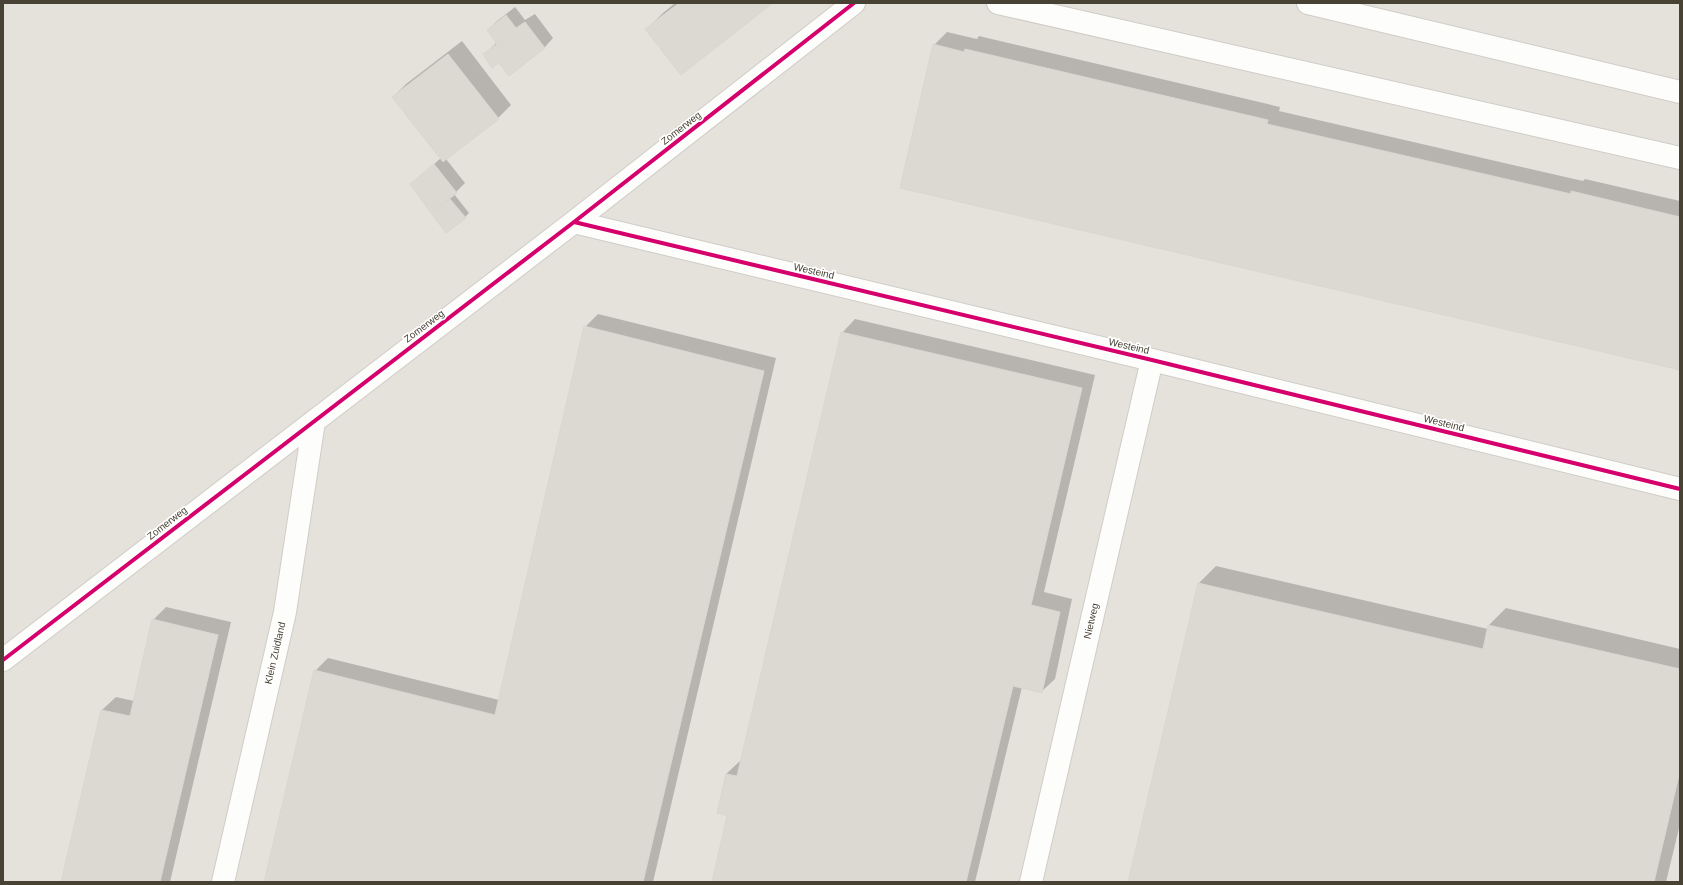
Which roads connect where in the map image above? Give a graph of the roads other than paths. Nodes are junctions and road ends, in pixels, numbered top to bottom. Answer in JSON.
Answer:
{"nodes":[{"id":1,"x":854,"y":3,"type":"edge"},
{"id":2,"x":1005,"y":3,"type":"edge"},
{"id":3,"x":1308,"y":3,"type":"edge"},
{"id":4,"x":1680,"y":92,"type":"edge"},
{"id":5,"x":1680,"y":158,"type":"edge"},
{"id":6,"x":574,"y":222,"type":"junction"},
{"id":7,"x":1152,"y":360,"type":"junction"},
{"id":8,"x":314,"y":421,"type":"junction"},
{"id":9,"x":1680,"y":489,"type":"edge"},
{"id":10,"x":3,"y":660,"type":"edge"},
{"id":11,"x":223,"y":882,"type":"edge"},
{"id":12,"x":1031,"y":882,"type":"edge"}],
"edges":[{"from":1,"to":6,"type":"street","name":"Zomerweg"},
{"from":2,"to":5,"type":"street"},
{"from":3,"to":4,"type":"street"},
{"from":6,"to":7,"type":"street","name":"Westeind"},
{"from":6,"to":8,"type":"street","name":"Zomerweg"},
{"from":7,"to":9,"type":"street","name":"Westeind"},
{"from":7,"to":12,"type":"street","name":"Nietweg"},
{"from":8,"to":10,"type":"street","name":"Zomerweg"},
{"from":8,"to":11,"type":"street","name":"Klein Zuidland"}]}
